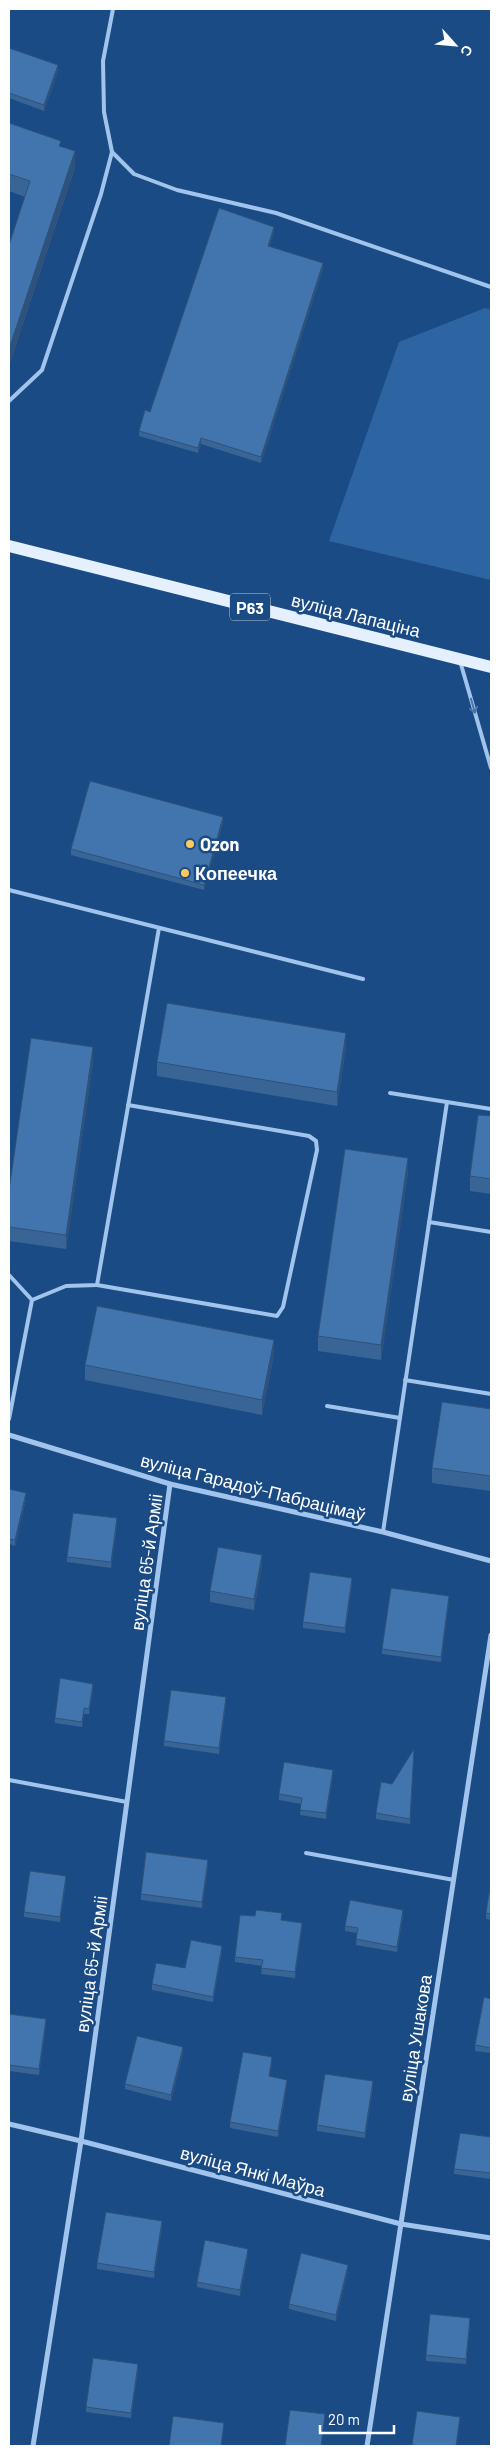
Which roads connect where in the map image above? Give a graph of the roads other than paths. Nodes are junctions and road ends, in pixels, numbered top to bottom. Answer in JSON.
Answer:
{"nodes":[{"id":1,"x":113,"y":9,"type":"edge"},
{"id":2,"x":112,"y":152,"type":"junction"},
{"id":3,"x":491,"y":287,"type":"edge"},
{"id":4,"x":9,"y":401,"type":"edge"},
{"id":5,"x":9,"y":546,"type":"edge"},
{"id":6,"x":459,"y":659,"type":"junction"},
{"id":7,"x":491,"y":667,"type":"edge"},
{"id":8,"x":491,"y":768,"type":"edge"},
{"id":9,"x":9,"y":890,"type":"edge"},
{"id":10,"x":159,"y":928,"type":"junction"},
{"id":11,"x":363,"y":979,"type":"dead end"},
{"id":12,"x":390,"y":1092,"type":"dead end"},
{"id":13,"x":447,"y":1102,"type":"junction"},
{"id":14,"x":128,"y":1105,"type":"junction"},
{"id":15,"x":491,"y":1109,"type":"edge"},
{"id":16,"x":429,"y":1222,"type":"junction"},
{"id":17,"x":491,"y":1232,"type":"edge"},
{"id":18,"x":9,"y":1275,"type":"edge"},
{"id":19,"x":97,"y":1285,"type":"junction"},
{"id":20,"x":32,"y":1300,"type":"junction"},
{"id":21,"x":405,"y":1380,"type":"junction"},
{"id":22,"x":491,"y":1394,"type":"edge"},
{"id":23,"x":327,"y":1406,"type":"dead end"},
{"id":24,"x":400,"y":1418,"type":"junction"},
{"id":25,"x":9,"y":1419,"type":"edge"},
{"id":26,"x":9,"y":1435,"type":"edge"},
{"id":27,"x":170,"y":1484,"type":"junction"},
{"id":28,"x":383,"y":1532,"type":"junction"},
{"id":29,"x":491,"y":1561,"type":"edge"},
{"id":30,"x":491,"y":1635,"type":"edge"},
{"id":31,"x":9,"y":1780,"type":"edge"},
{"id":32,"x":127,"y":1802,"type":"junction"},
{"id":33,"x":306,"y":1853,"type":"dead end"},
{"id":34,"x":454,"y":1880,"type":"junction"},
{"id":35,"x":9,"y":2124,"type":"edge"},
{"id":36,"x":81,"y":2140,"type":"junction"},
{"id":37,"x":401,"y":2224,"type":"junction"},
{"id":38,"x":491,"y":2238,"type":"edge"},
{"id":39,"x":33,"y":2446,"type":"edge"},
{"id":40,"x":367,"y":2446,"type":"edge"}],
"edges":[{"from":1,"to":2,"type":"lane"},
{"from":2,"to":3,"type":"lane"},
{"from":2,"to":4,"type":"lane"},
{"from":5,"to":6,"type":"main road","name":"вуліца Лапаціна","number":"Р63"},
{"from":6,"to":7,"type":"main road","name":"вуліца Лапаціна","number":"Р63"},
{"from":6,"to":8,"type":"lane","one_way":true},
{"from":9,"to":10,"type":"lane"},
{"from":10,"to":11,"type":"lane"},
{"from":10,"to":14,"type":"lane"},
{"from":12,"to":13,"type":"lane"},
{"from":13,"to":15,"type":"lane"},
{"from":13,"to":16,"type":"lane"},
{"from":14,"to":19,"type":"lane"},
{"from":14,"to":19,"type":"lane"},
{"from":16,"to":17,"type":"lane"},
{"from":16,"to":21,"type":"lane"},
{"from":18,"to":20,"type":"lane"},
{"from":19,"to":20,"type":"lane"},
{"from":20,"to":25,"type":"lane"},
{"from":21,"to":22,"type":"lane"},
{"from":21,"to":24,"type":"lane"},
{"from":23,"to":24,"type":"lane"},
{"from":24,"to":28,"type":"lane"},
{"from":26,"to":27,"type":"street","name":"вуліца Гарадоў-Пабрацімаў"},
{"from":27,"to":28,"type":"street","name":"вуліца Гарадоў-Пабрацімаў"},
{"from":27,"to":32,"type":"street","name":"вуліца 65-й Арміі"},
{"from":28,"to":29,"type":"street","name":"вуліца Гарадоў-Пабрацімаў"},
{"from":30,"to":34,"type":"street","name":"вуліца Ушакова"},
{"from":31,"to":32,"type":"lane"},
{"from":32,"to":36,"type":"street","name":"вуліца 65-й Арміі"},
{"from":33,"to":34,"type":"lane"},
{"from":34,"to":37,"type":"street","name":"вуліца Ушакова"},
{"from":35,"to":36,"type":"street","name":"вуліца Янкі Маўра"},
{"from":36,"to":37,"type":"street","name":"вуліца Янкі Маўра"},
{"from":36,"to":39,"type":"street","name":"вуліца 65-й Арміі"},
{"from":37,"to":38,"type":"street","name":"вуліца Янкі Маўра"},
{"from":37,"to":40,"type":"street","name":"вуліца Ушакова"}]}
